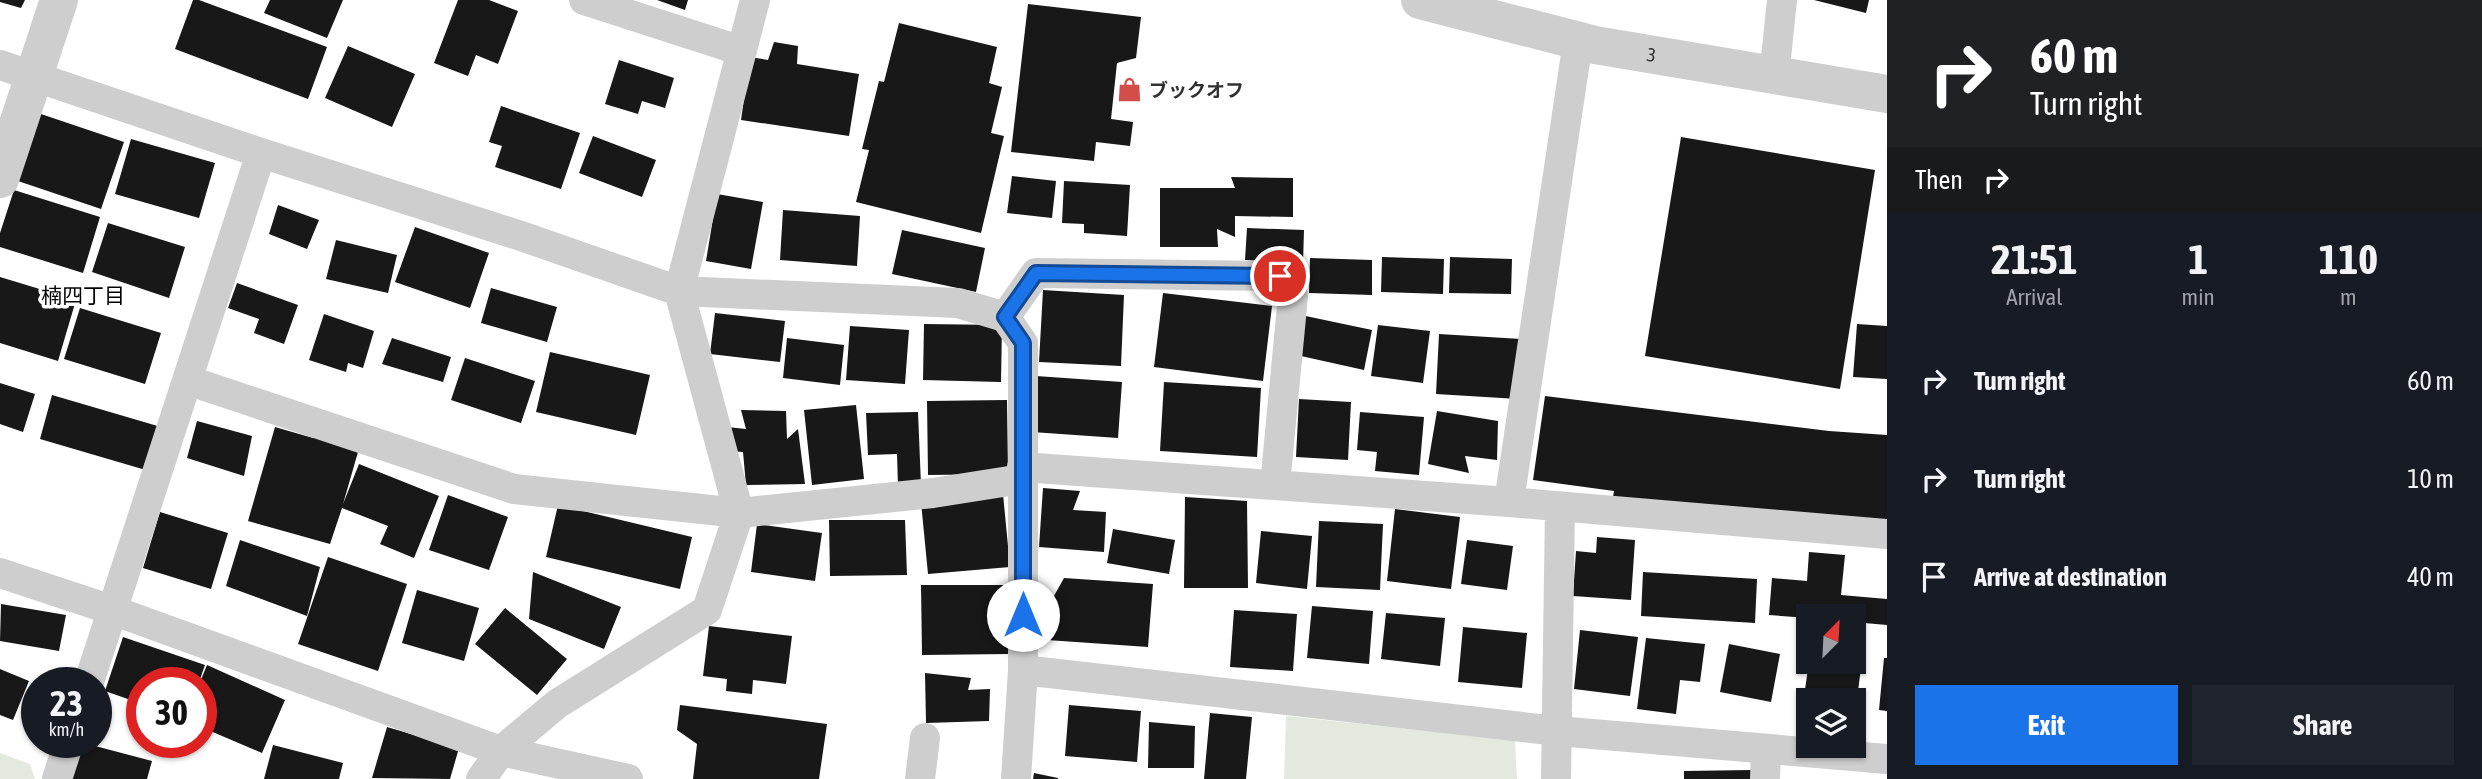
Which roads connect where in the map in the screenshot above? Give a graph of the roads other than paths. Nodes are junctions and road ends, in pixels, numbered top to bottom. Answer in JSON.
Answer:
{"nodes":[{"id":1,"x":59,"y":0,"type":"edge"},
{"id":2,"x":584,"y":0,"type":"edge"},
{"id":3,"x":755,"y":0,"type":"edge"},
{"id":4,"x":1420,"y":0,"type":"edge"},
{"id":5,"x":1782,"y":0,"type":"edge"},
{"id":6,"x":1578,"y":41,"type":"junction"},
{"id":7,"x":742,"y":51,"type":"junction"},
{"id":8,"x":17,"y":71,"type":"edge"},
{"id":9,"x":1774,"y":76,"type":"junction"},
{"id":10,"x":1887,"y":94,"type":"edge"},
{"id":11,"x":261,"y":153,"type":"junction"},
{"id":12,"x":0,"y":179,"type":"edge"},
{"id":13,"x":679,"y":291,"type":"junction"},
{"id":14,"x":1005,"y":317,"type":"junction"},
{"id":15,"x":187,"y":380,"type":"junction"},
{"id":16,"x":1022,"y":473,"type":"junction"},
{"id":17,"x":1275,"y":485,"type":"junction"},
{"id":18,"x":1508,"y":502,"type":"junction"},
{"id":19,"x":1560,"y":507,"type":"junction"},
{"id":20,"x":739,"y":513,"type":"junction"},
{"id":21,"x":1887,"y":534,"type":"edge"},
{"id":22,"x":0,"y":573,"type":"edge"},
{"id":23,"x":112,"y":610,"type":"junction"},
{"id":24,"x":94,"y":667,"type":"edge"},
{"id":25,"x":1023,"y":670,"type":"junction"},
{"id":26,"x":1557,"y":731,"type":"junction"},
{"id":27,"x":925,"y":738,"type":"dead end"},
{"id":28,"x":1766,"y":748,"type":"junction"},
{"id":29,"x":501,"y":751,"type":"junction"},
{"id":30,"x":64,"y":758,"type":"edge"},
{"id":31,"x":1887,"y":759,"type":"edge"},
{"id":32,"x":57,"y":779,"type":"edge"},
{"id":33,"x":481,"y":779,"type":"edge"},
{"id":34,"x":628,"y":779,"type":"edge"},
{"id":35,"x":920,"y":779,"type":"edge"},
{"id":36,"x":1016,"y":779,"type":"edge"},
{"id":37,"x":1556,"y":779,"type":"edge"},
{"id":38,"x":1765,"y":779,"type":"edge"}],
"edges":[{"from":1,"to":8,"type":"street"},
{"from":2,"to":7,"type":"street"},
{"from":3,"to":7,"type":"street"},
{"from":4,"to":6,"type":"street","name":"3"},
{"from":5,"to":9,"type":"street"},
{"from":6,"to":9,"type":"street","name":"3"},
{"from":6,"to":18,"type":"street"},
{"from":7,"to":13,"type":"street"},
{"from":8,"to":11,"type":"street"},
{"from":8,"to":12,"type":"street"},
{"from":9,"to":10,"type":"street","name":"3"},
{"from":11,"to":13,"type":"street"},
{"from":11,"to":15,"type":"street"},
{"from":13,"to":14,"type":"street"},
{"from":13,"to":20,"type":"street"},
{"from":14,"to":16,"type":"street"},
{"from":14,"to":17,"type":"street"},
{"from":15,"to":20,"type":"street"},
{"from":15,"to":23,"type":"street"},
{"from":16,"to":17,"type":"street"},
{"from":16,"to":20,"type":"street"},
{"from":16,"to":25,"type":"street"},
{"from":17,"to":18,"type":"street"},
{"from":18,"to":19,"type":"street"},
{"from":19,"to":21,"type":"street"},
{"from":19,"to":26,"type":"street"},
{"from":20,"to":29,"type":"street"},
{"from":22,"to":23,"type":"street"},
{"from":23,"to":24,"type":"street"},
{"from":23,"to":29,"type":"street"},
{"from":25,"to":26,"type":"street"},
{"from":25,"to":36,"type":"street"},
{"from":26,"to":28,"type":"street"},
{"from":26,"to":37,"type":"street"},
{"from":27,"to":35,"type":"street"},
{"from":28,"to":31,"type":"street"},
{"from":28,"to":38,"type":"street"},
{"from":29,"to":33,"type":"street"},
{"from":29,"to":34,"type":"street"},
{"from":30,"to":32,"type":"street"}]}
